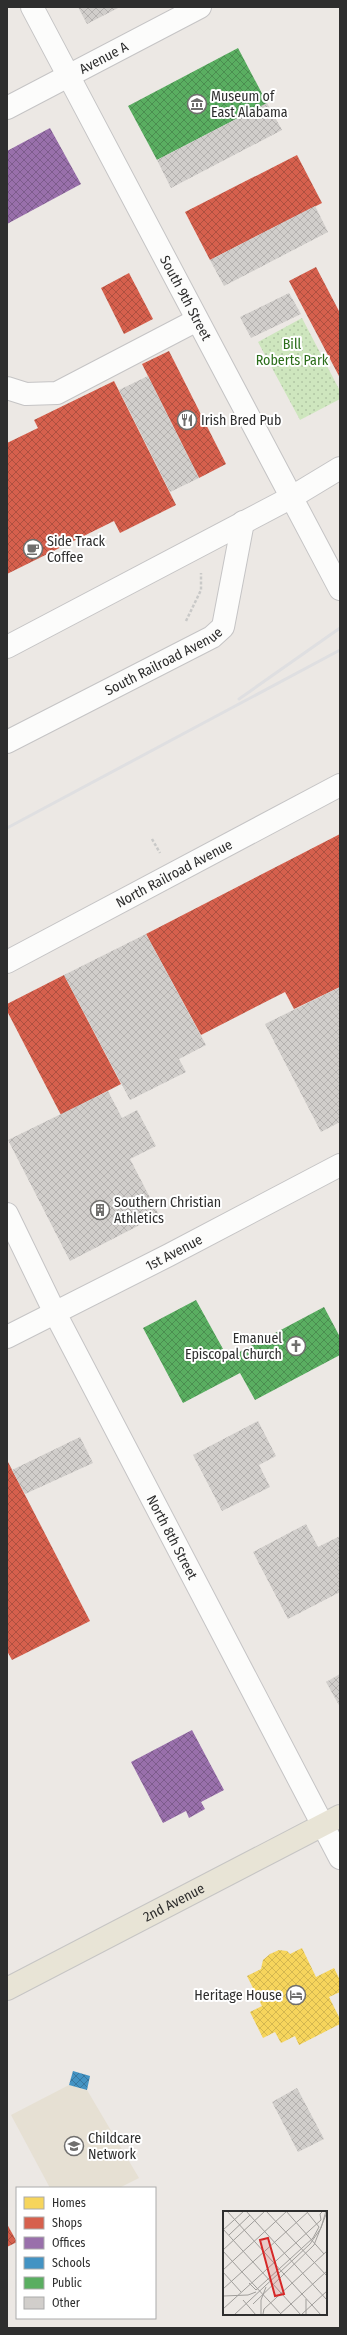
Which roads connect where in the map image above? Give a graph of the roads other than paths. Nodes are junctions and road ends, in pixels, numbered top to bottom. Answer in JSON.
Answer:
{"nodes":[{"id":1,"x":32,"y":7,"type":"edge"},
{"id":2,"x":200,"y":7,"type":"edge"},
{"id":3,"x":67,"y":77,"type":"junction"},
{"id":4,"x":7,"y":108,"type":"edge"},
{"id":5,"x":197,"y":320,"type":"junction"},
{"id":6,"x":7,"y":388,"type":"edge"},
{"id":7,"x":340,"y":468,"type":"edge"},
{"id":8,"x":292,"y":497,"type":"junction"},
{"id":9,"x":243,"y":522,"type":"junction"},
{"id":10,"x":340,"y":589,"type":"edge"},
{"id":11,"x":7,"y":647,"type":"edge"},
{"id":12,"x":7,"y":742,"type":"edge"},
{"id":13,"x":340,"y":785,"type":"edge"},
{"id":14,"x":7,"y":962,"type":"edge"},
{"id":15,"x":340,"y":1165,"type":"edge"},
{"id":16,"x":7,"y":1214,"type":"edge"},
{"id":17,"x":55,"y":1313,"type":"junction"},
{"id":18,"x":7,"y":1337,"type":"edge"},
{"id":19,"x":331,"y":1820,"type":"edge"},
{"id":20,"x":340,"y":1858,"type":"edge"},
{"id":21,"x":7,"y":1989,"type":"edge"}],
"edges":[{"from":1,"to":3,"type":"street","name":"South 9th Street"},
{"from":2,"to":3,"type":"street","name":"Avenue A"},
{"from":3,"to":4,"type":"street","name":"Avenue A"},
{"from":3,"to":5,"type":"street","name":"South 9th Street"},
{"from":5,"to":6,"type":"street"},
{"from":5,"to":8,"type":"street","name":"South 9th Street"},
{"from":7,"to":8,"type":"street"},
{"from":8,"to":9,"type":"street"},
{"from":8,"to":10,"type":"street","name":"South 9th Street"},
{"from":9,"to":11,"type":"street"},
{"from":9,"to":12,"type":"street","name":"South Railroad Avenue"},
{"from":13,"to":14,"type":"street","name":"North Railroad Avenue"},
{"from":15,"to":17,"type":"street","name":"1st Avenue"},
{"from":16,"to":17,"type":"street","name":"North 8th Street"},
{"from":17,"to":18,"type":"street","name":"1st Avenue"},
{"from":17,"to":19,"type":"street","name":"North 8th Street"},
{"from":19,"to":20,"type":"street","name":"North 8th Street"},
{"from":19,"to":21,"type":"main road","name":"2nd Avenue"}]}
